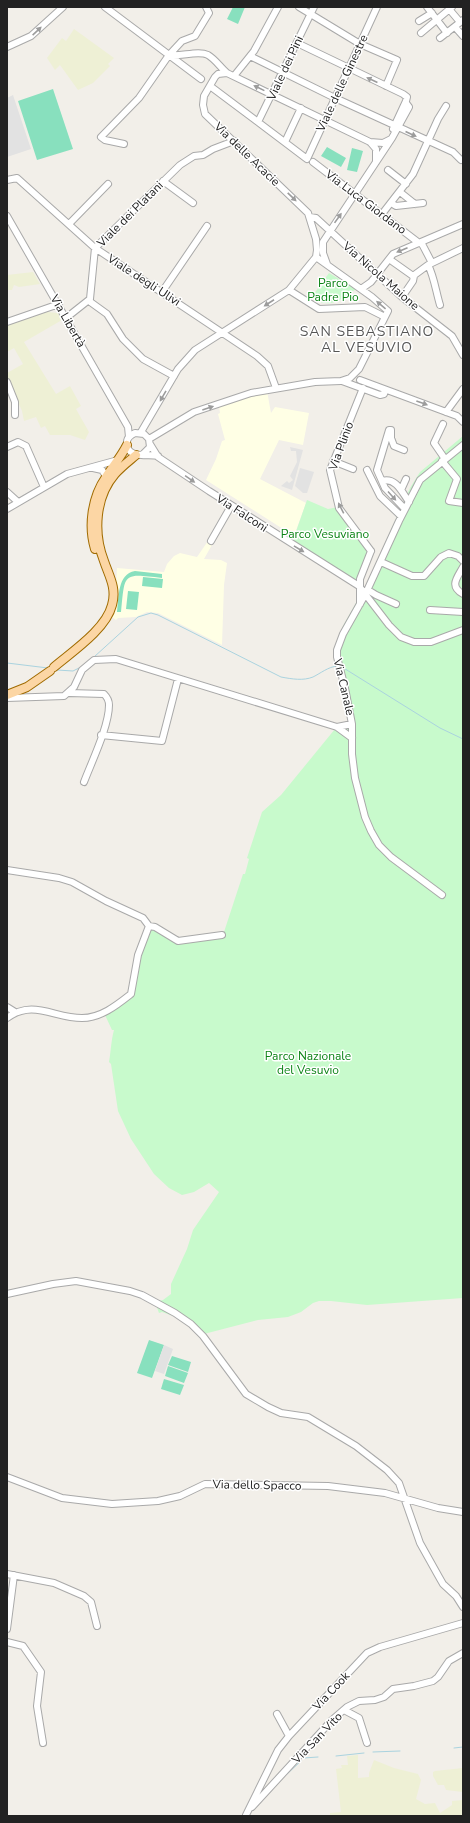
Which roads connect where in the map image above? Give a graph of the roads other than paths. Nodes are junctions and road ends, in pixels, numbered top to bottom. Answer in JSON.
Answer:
{"nodes":[{"id":1,"x":63,"y":7,"type":"edge"},
{"id":2,"x":104,"y":7,"type":"edge"},
{"id":3,"x":206,"y":7,"type":"edge"},
{"id":4,"x":278,"y":7,"type":"edge"},
{"id":5,"x":299,"y":7,"type":"edge"},
{"id":6,"x":314,"y":7,"type":"edge"},
{"id":7,"x":377,"y":7,"type":"edge"},
{"id":8,"x":427,"y":7,"type":"edge"},
{"id":9,"x":447,"y":9,"type":"edge"},
{"id":10,"x":432,"y":13,"type":"junction"},
{"id":11,"x":310,"y":14,"type":"junction"},
{"id":12,"x":437,"y":20,"type":"junction"},
{"id":13,"x":419,"y":21,"type":"dead end"},
{"id":14,"x":462,"y":21,"type":"edge"},
{"id":15,"x":455,"y":27,"type":"junction"},
{"id":16,"x":447,"y":33,"type":"junction"},
{"id":17,"x":421,"y":34,"type":"dead end"},
{"id":18,"x":463,"y":36,"type":"edge"},
{"id":19,"x":440,"y":38,"type":"dead end"},
{"id":20,"x":297,"y":43,"type":"junction"},
{"id":21,"x":360,"y":44,"type":"junction"},
{"id":22,"x":7,"y":47,"type":"edge"},
{"id":23,"x":169,"y":55,"type":"junction"},
{"id":24,"x":250,"y":56,"type":"junction"},
{"id":25,"x":216,"y":62,"type":"junction"},
{"id":26,"x":348,"y":69,"type":"junction"},
{"id":27,"x":227,"y":73,"type":"junction"},
{"id":28,"x":283,"y":73,"type":"junction"},
{"id":29,"x":234,"y":76,"type":"junction"},
{"id":30,"x":215,"y":77,"type":"junction"},
{"id":31,"x":201,"y":79,"type":"dead end"},
{"id":32,"x":210,"y":86,"type":"junction"},
{"id":33,"x":386,"y":86,"type":"junction"},
{"id":34,"x":272,"y":94,"type":"junction"},
{"id":35,"x":335,"y":98,"type":"junction"},
{"id":36,"x":446,"y":106,"type":"dead end"},
{"id":37,"x":300,"y":108,"type":"junction"},
{"id":38,"x":325,"y":120,"type":"junction"},
{"id":39,"x":258,"y":122,"type":"junction"},
{"id":40,"x":396,"y":127,"type":"junction"},
{"id":41,"x":389,"y":140,"type":"junction"},
{"id":42,"x":234,"y":141,"type":"junction"},
{"id":43,"x":428,"y":141,"type":"junction"},
{"id":44,"x":285,"y":142,"type":"junction"},
{"id":45,"x":370,"y":142,"type":"junction"},
{"id":46,"x":124,"y":144,"type":"dead end"},
{"id":47,"x":461,"y":160,"type":"dead end"},
{"id":48,"x":310,"y":161,"type":"junction"},
{"id":49,"x":376,"y":162,"type":"junction"},
{"id":50,"x":388,"y":170,"type":"dead end"},
{"id":51,"x":7,"y":180,"type":"edge"},
{"id":52,"x":163,"y":181,"type":"junction"},
{"id":53,"x":108,"y":184,"type":"dead end"},
{"id":54,"x":406,"y":184,"type":"junction"},
{"id":55,"x":400,"y":192,"type":"junction"},
{"id":56,"x":355,"y":194,"type":"junction"},
{"id":57,"x":193,"y":203,"type":"dead end"},
{"id":58,"x":391,"y":203,"type":"junction"},
{"id":59,"x":423,"y":203,"type":"dead end"},
{"id":60,"x":415,"y":204,"type":"junction"},
{"id":61,"x":382,"y":214,"type":"junction"},
{"id":62,"x":7,"y":216,"type":"edge"},
{"id":63,"x":310,"y":217,"type":"junction"},
{"id":64,"x":69,"y":224,"type":"junction"},
{"id":65,"x":463,"y":224,"type":"edge"},
{"id":66,"x":207,"y":226,"type":"dead end"},
{"id":67,"x":330,"y":231,"type":"junction"},
{"id":68,"x":316,"y":239,"type":"junction"},
{"id":69,"x":323,"y":242,"type":"junction"},
{"id":70,"x":420,"y":242,"type":"junction"},
{"id":71,"x":95,"y":248,"type":"junction"},
{"id":72,"x":463,"y":248,"type":"edge"},
{"id":73,"x":316,"y":257,"type":"junction"},
{"id":74,"x":389,"y":259,"type":"junction"},
{"id":75,"x":430,"y":264,"type":"junction"},
{"id":76,"x":328,"y":266,"type":"junction"},
{"id":77,"x":377,"y":274,"type":"junction"},
{"id":78,"x":414,"y":276,"type":"junction"},
{"id":79,"x":360,"y":289,"type":"junction"},
{"id":80,"x":290,"y":290,"type":"junction"},
{"id":81,"x":162,"y":292,"type":"junction"},
{"id":82,"x":369,"y":295,"type":"junction"},
{"id":83,"x":402,"y":296,"type":"junction"},
{"id":84,"x":89,"y":301,"type":"junction"},
{"id":85,"x":59,"y":304,"type":"junction"},
{"id":86,"x":440,"y":306,"type":"dead end"},
{"id":87,"x":385,"y":317,"type":"junction"},
{"id":88,"x":66,"y":318,"type":"junction"},
{"id":89,"x":7,"y":322,"type":"edge"},
{"id":90,"x":222,"y":333,"type":"junction"},
{"id":91,"x":463,"y":355,"type":"edge"},
{"id":92,"x":355,"y":375,"type":"junction"},
{"id":93,"x":174,"y":376,"type":"junction"},
{"id":94,"x":360,"y":380,"type":"junction"},
{"id":95,"x":341,"y":381,"type":"junction"},
{"id":96,"x":7,"y":382,"type":"edge"},
{"id":97,"x":276,"y":388,"type":"junction"},
{"id":98,"x":364,"y":388,"type":"junction"},
{"id":99,"x":463,"y":389,"type":"edge"},
{"id":100,"x":385,"y":390,"type":"junction"},
{"id":101,"x":446,"y":412,"type":"junction"},
{"id":102,"x":15,"y":415,"type":"dead end"},
{"id":103,"x":463,"y":422,"type":"edge"},
{"id":104,"x":443,"y":424,"type":"dead end"},
{"id":105,"x":128,"y":427,"type":"junction"},
{"id":106,"x":139,"y":432,"type":"junction"},
{"id":107,"x":128,"y":441,"type":"junction"},
{"id":108,"x":150,"y":441,"type":"junction"},
{"id":109,"x":463,"y":445,"type":"edge"},
{"id":110,"x":394,"y":446,"type":"junction"},
{"id":111,"x":7,"y":447,"type":"edge"},
{"id":112,"x":404,"y":450,"type":"dead end"},
{"id":113,"x":139,"y":455,"type":"junction"},
{"id":114,"x":158,"y":456,"type":"junction"},
{"id":115,"x":381,"y":456,"type":"junction"},
{"id":116,"x":118,"y":460,"type":"junction"},
{"id":117,"x":444,"y":460,"type":"junction"},
{"id":118,"x":333,"y":461,"type":"junction"},
{"id":119,"x":92,"y":468,"type":"junction"},
{"id":120,"x":353,"y":469,"type":"dead end"},
{"id":121,"x":368,"y":470,"type":"dead end"},
{"id":122,"x":106,"y":476,"type":"junction"},
{"id":123,"x":406,"y":479,"type":"dead end"},
{"id":124,"x":382,"y":481,"type":"junction"},
{"id":125,"x":44,"y":487,"type":"junction"},
{"id":126,"x":401,"y":490,"type":"junction"},
{"id":127,"x":7,"y":492,"type":"edge"},
{"id":128,"x":18,"y":502,"type":"junction"},
{"id":129,"x":408,"y":502,"type":"junction"},
{"id":130,"x":463,"y":503,"type":"edge"},
{"id":131,"x":231,"y":506,"type":"junction"},
{"id":132,"x":7,"y":508,"type":"edge"},
{"id":133,"x":405,"y":509,"type":"junction"},
{"id":134,"x":401,"y":516,"type":"junction"},
{"id":135,"x":211,"y":541,"type":"dead end"},
{"id":136,"x":372,"y":551,"type":"junction"},
{"id":137,"x":382,"y":560,"type":"junction"},
{"id":138,"x":463,"y":561,"type":"edge"},
{"id":139,"x":366,"y":564,"type":"junction"},
{"id":140,"x":463,"y":567,"type":"edge"},
{"id":141,"x":376,"y":571,"type":"junction"},
{"id":142,"x":362,"y":573,"type":"junction"},
{"id":143,"x":373,"y":577,"type":"junction"},
{"id":144,"x":359,"y":586,"type":"junction"},
{"id":145,"x":367,"y":591,"type":"junction"},
{"id":146,"x":463,"y":594,"type":"edge"},
{"id":147,"x":360,"y":604,"type":"junction"},
{"id":148,"x":396,"y":604,"type":"dead end"},
{"id":149,"x":430,"y":610,"type":"dead end"},
{"id":150,"x":463,"y":612,"type":"edge"},
{"id":151,"x":101,"y":624,"type":"junction"},
{"id":152,"x":463,"y":630,"type":"edge"},
{"id":153,"x":178,"y":679,"type":"junction"},
{"id":154,"x":69,"y":693,"type":"junction"},
{"id":155,"x":7,"y":696,"type":"edge"},
{"id":156,"x":352,"y":724,"type":"junction"},
{"id":157,"x":337,"y":726,"type":"junction"},
{"id":158,"x":101,"y":735,"type":"junction"},
{"id":159,"x":352,"y":738,"type":"junction"},
{"id":160,"x":84,"y":782,"type":"dead end"},
{"id":161,"x":7,"y":870,"type":"edge"},
{"id":162,"x":442,"y":895,"type":"dead end"},
{"id":163,"x":149,"y":926,"type":"junction"},
{"id":164,"x":222,"y":935,"type":"dead end"},
{"id":165,"x":7,"y":1008,"type":"edge"},
{"id":166,"x":15,"y":1012,"type":"junction"},
{"id":167,"x":7,"y":1018,"type":"edge"},
{"id":168,"x":7,"y":1294,"type":"edge"},
{"id":169,"x":7,"y":1477,"type":"edge"},
{"id":170,"x":405,"y":1499,"type":"junction"},
{"id":171,"x":463,"y":1512,"type":"edge"},
{"id":172,"x":7,"y":1574,"type":"edge"},
{"id":173,"x":14,"y":1576,"type":"junction"},
{"id":174,"x":463,"y":1607,"type":"edge"},
{"id":175,"x":463,"y":1623,"type":"edge"},
{"id":176,"x":97,"y":1626,"type":"dead end"},
{"id":177,"x":7,"y":1629,"type":"edge"},
{"id":178,"x":7,"y":1642,"type":"edge"},
{"id":179,"x":463,"y":1653,"type":"edge"},
{"id":180,"x":344,"y":1710,"type":"junction"},
{"id":181,"x":277,"y":1714,"type":"dead end"},
{"id":182,"x":289,"y":1736,"type":"junction"},
{"id":183,"x":43,"y":1743,"type":"dead end"},
{"id":184,"x":367,"y":1743,"type":"dead end"},
{"id":185,"x":245,"y":1815,"type":"edge"}],
"edges":[{"from":22,"to":1,"type":"street","one_way":true},
{"from":2,"to":23,"type":"street"},
{"from":3,"to":23,"type":"street"},
{"from":4,"to":24,"type":"street"},
{"from":5,"to":11,"type":"street"},
{"from":6,"to":11,"type":"street","name":"Viale dei Pini"},
{"from":7,"to":21,"type":"street","name":"Viale delle Ginestre"},
{"from":8,"to":10,"type":"street"},
{"from":9,"to":12,"type":"street"},
{"from":9,"to":14,"type":"street"},
{"from":10,"to":12,"type":"street"},
{"from":10,"to":13,"type":"street"},
{"from":11,"to":20,"type":"street","name":"Viale dei Pini"},
{"from":11,"to":21,"type":"street"},
{"from":12,"to":16,"type":"street"},
{"from":12,"to":17,"type":"street"},
{"from":14,"to":15,"type":"street"},
{"from":15,"to":16,"type":"street"},
{"from":15,"to":18,"type":"street"},
{"from":16,"to":19,"type":"street"},
{"from":20,"to":26,"type":"street"},
{"from":20,"to":28,"type":"street","name":"Viale dei Pini"},
{"from":21,"to":26,"type":"street","name":"Viale delle Ginestre"},
{"from":21,"to":33,"type":"street"},
{"from":23,"to":25,"type":"street"},
{"from":23,"to":31,"type":"street"},
{"from":23,"to":46,"type":"street"},
{"from":24,"to":28,"type":"street"},
{"from":24,"to":29,"type":"street"},
{"from":25,"to":27,"type":"street"},
{"from":25,"to":30,"type":"street"},
{"from":33,"to":26,"type":"street","one_way":true},
{"from":26,"to":35,"type":"street","name":"Viale delle Ginestre"},
{"from":27,"to":29,"type":"street"},
{"from":27,"to":30,"type":"street"},
{"from":28,"to":34,"type":"street","name":"Viale dei Pini"},
{"from":28,"to":35,"type":"street"},
{"from":34,"to":29,"type":"street","one_way":true},
{"from":30,"to":32,"type":"street","name":"Via delle Acacie"},
{"from":32,"to":39,"type":"street","name":"Via Luca Giordano"},
{"from":32,"to":42,"type":"street","name":"Via delle Acacie"},
{"from":33,"to":40,"type":"street"},
{"from":34,"to":37,"type":"street"},
{"from":34,"to":39,"type":"street","name":"Viale dei Pini"},
{"from":35,"to":38,"type":"street","name":"Viale delle Ginestre"},
{"from":35,"to":40,"type":"street"},
{"from":36,"to":43,"type":"street"},
{"from":37,"to":38,"type":"street"},
{"from":37,"to":44,"type":"street"},
{"from":38,"to":45,"type":"street"},
{"from":38,"to":48,"type":"street","name":"Viale delle Ginestre"},
{"from":39,"to":44,"type":"street","name":"Via Luca Giordano"},
{"from":40,"to":41,"type":"street"},
{"from":40,"to":43,"type":"street","one_way":true},
{"from":41,"to":45,"type":"street"},
{"from":41,"to":49,"type":"street"},
{"from":42,"to":52,"type":"street","name":"Viale dei Platani"},
{"from":42,"to":63,"type":"street","name":"Via delle Acacie","one_way":true},
{"from":43,"to":47,"type":"street"},
{"from":43,"to":54,"type":"street"},
{"from":44,"to":48,"type":"street","name":"Via Luca Giordano"},
{"from":45,"to":49,"type":"street"},
{"from":48,"to":56,"type":"street","name":"Via Luca Giordano"},
{"from":49,"to":56,"type":"street"},
{"from":50,"to":54,"type":"street"},
{"from":51,"to":64,"type":"street","name":"Viale degli Ulivi"},
{"from":52,"to":57,"type":"street"},
{"from":52,"to":71,"type":"street","name":"Viale dei Platani"},
{"from":53,"to":64,"type":"street"},
{"from":54,"to":55,"type":"street"},
{"from":55,"to":58,"type":"street"},
{"from":55,"to":60,"type":"street"},
{"from":56,"to":61,"type":"street","name":"Via Luca Giordano"},
{"from":67,"to":56,"type":"street","one_way":true},
{"from":58,"to":60,"type":"street"},
{"from":58,"to":61,"type":"street"},
{"from":59,"to":60,"type":"street"},
{"from":61,"to":70,"type":"street","name":"Via Luca Giordano"},
{"from":62,"to":85,"type":"street","name":"Via Libertà"},
{"from":63,"to":67,"type":"street","name":"Via delle Acacie"},
{"from":63,"to":68,"type":"street","name":"Via delle Acacie"},
{"from":64,"to":71,"type":"street","name":"Viale degli Ulivi"},
{"from":65,"to":70,"type":"street"},
{"from":66,"to":81,"type":"street"},
{"from":67,"to":69,"type":"street"},
{"from":67,"to":77,"type":"street","name":"Via Nicola Maione"},
{"from":68,"to":69,"type":"street"},
{"from":68,"to":73,"type":"street","name":"Via delle Acacie"},
{"from":69,"to":76,"type":"street"},
{"from":70,"to":74,"type":"street","one_way":true},
{"from":70,"to":75,"type":"street"},
{"from":71,"to":81,"type":"street","name":"Viale degli Ulivi"},
{"from":71,"to":84,"type":"street","name":"Viale dei Platani"},
{"from":72,"to":75,"type":"street"},
{"from":73,"to":76,"type":"street"},
{"from":73,"to":80,"type":"street"},
{"from":74,"to":77,"type":"street"},
{"from":74,"to":78,"type":"street"},
{"from":75,"to":78,"type":"street"},
{"from":75,"to":86,"type":"street"},
{"from":76,"to":79,"type":"street"},
{"from":77,"to":79,"type":"street"},
{"from":77,"to":82,"type":"street"},
{"from":77,"to":83,"type":"street","name":"Via Nicola Maione"},
{"from":78,"to":83,"type":"street"},
{"from":79,"to":82,"type":"street"},
{"from":80,"to":87,"type":"street"},
{"from":80,"to":90,"type":"street","one_way":true},
{"from":81,"to":90,"type":"street","name":"Viale degli Ulivi"},
{"from":87,"to":82,"type":"street","one_way":true},
{"from":83,"to":91,"type":"street","name":"Via Nicola Maione"},
{"from":84,"to":88,"type":"street"},
{"from":84,"to":93,"type":"street"},
{"from":85,"to":88,"type":"street","name":"Via Libertà"},
{"from":85,"to":89,"type":"street"},
{"from":87,"to":92,"type":"street"},
{"from":88,"to":105,"type":"street","name":"Via Libertà"},
{"from":90,"to":93,"type":"street"},
{"from":90,"to":97,"type":"street","name":"Viale degli Ulivi"},
{"from":92,"to":94,"type":"street"},
{"from":92,"to":95,"type":"street"},
{"from":93,"to":106,"type":"street","one_way":true},
{"from":94,"to":98,"type":"street"},
{"from":94,"to":100,"type":"street"},
{"from":95,"to":97,"type":"street"},
{"from":95,"to":98,"type":"street"},
{"from":96,"to":102,"type":"street"},
{"from":108,"to":97,"type":"street","one_way":true},
{"from":98,"to":100,"type":"street"},
{"from":98,"to":118,"type":"street","name":"Via Plinio"},
{"from":99,"to":101,"type":"street"},
{"from":100,"to":101,"type":"street","one_way":true},
{"from":101,"to":103,"type":"street"},
{"from":104,"to":117,"type":"street"},
{"from":105,"to":106,"type":"street"},
{"from":105,"to":107,"type":"street","name":"Via Libertà"},
{"from":106,"to":107,"type":"street"},
{"from":106,"to":108,"type":"street"},
{"from":107,"to":113,"type":"street"},
{"from":107,"to":116,"type":"main road"},
{"from":108,"to":113,"type":"street"},
{"from":108,"to":114,"type":"street","name":"Via Falconi"},
{"from":109,"to":117,"type":"street","name":"Via Canale"},
{"from":110,"to":112,"type":"street"},
{"from":110,"to":115,"type":"street"},
{"from":110,"to":115,"type":"street"},
{"from":111,"to":125,"type":"street"},
{"from":113,"to":114,"type":"street","name":"Via Falconi"},
{"from":113,"to":151,"type":"main road"},
{"from":114,"to":131,"type":"street","name":"Via Falconi","one_way":true},
{"from":115,"to":124,"type":"street"},
{"from":116,"to":119,"type":"street"},
{"from":116,"to":122,"type":"main road"},
{"from":117,"to":129,"type":"street","name":"Via Canale"},
{"from":117,"to":130,"type":"street"},
{"from":118,"to":120,"type":"street"},
{"from":136,"to":118,"type":"street","name":"Via Plinio","one_way":true},
{"from":119,"to":122,"type":"street"},
{"from":119,"to":125,"type":"street"},
{"from":121,"to":134,"type":"street"},
{"from":122,"to":151,"type":"main road"},
{"from":123,"to":126,"type":"street"},
{"from":124,"to":126,"type":"street"},
{"from":124,"to":133,"type":"street","one_way":true},
{"from":125,"to":128,"type":"street"},
{"from":126,"to":129,"type":"street"},
{"from":127,"to":128,"type":"street"},
{"from":128,"to":132,"type":"street"},
{"from":129,"to":133,"type":"street","name":"Via Canale"},
{"from":131,"to":135,"type":"street"},
{"from":131,"to":144,"type":"street","name":"Via Falconi","one_way":true},
{"from":133,"to":134,"type":"street","name":"Via Canale"},
{"from":134,"to":137,"type":"street","name":"Via Canale"},
{"from":136,"to":137,"type":"street","name":"Via Plinio"},
{"from":136,"to":139,"type":"street"},
{"from":137,"to":138,"type":"street","name":"Via Plinio"},
{"from":137,"to":141,"type":"street","name":"Via Canale"},
{"from":139,"to":141,"type":"street"},
{"from":139,"to":142,"type":"street"},
{"from":140,"to":146,"type":"street"},
{"from":141,"to":143,"type":"street","name":"Via Canale"},
{"from":142,"to":143,"type":"street"},
{"from":142,"to":144,"type":"street"},
{"from":143,"to":145,"type":"street","name":"Via Canale"},
{"from":144,"to":145,"type":"street","name":"Via Falconi"},
{"from":144,"to":147,"type":"street"},
{"from":145,"to":147,"type":"street","name":"Via Canale"},
{"from":145,"to":148,"type":"street"},
{"from":145,"to":152,"type":"street","name":"Via Falconi"},
{"from":147,"to":156,"type":"street","name":"Via Canale"},
{"from":149,"to":150,"type":"street"},
{"from":151,"to":155,"type":"main road"},
{"from":153,"to":154,"type":"street"},
{"from":153,"to":157,"type":"street"},
{"from":153,"to":158,"type":"street"},
{"from":154,"to":155,"type":"street"},
{"from":154,"to":158,"type":"street"},
{"from":156,"to":157,"type":"street"},
{"from":156,"to":159,"type":"street","name":"Via Canale"},
{"from":157,"to":159,"type":"street"},
{"from":158,"to":160,"type":"street"},
{"from":159,"to":162,"type":"street","name":"Via Canale"},
{"from":161,"to":163,"type":"street"},
{"from":163,"to":164,"type":"street"},
{"from":163,"to":166,"type":"street"},
{"from":165,"to":166,"type":"street"},
{"from":166,"to":167,"type":"street"},
{"from":168,"to":170,"type":"street"},
{"from":169,"to":170,"type":"street","name":"Via dello Spacco"},
{"from":170,"to":171,"type":"street","name":"Via dello Spacco"},
{"from":170,"to":174,"type":"street"},
{"from":172,"to":173,"type":"street"},
{"from":173,"to":176,"type":"street"},
{"from":173,"to":177,"type":"street"},
{"from":175,"to":182,"type":"street","name":"Via Cook"},
{"from":178,"to":183,"type":"street"},
{"from":179,"to":180,"type":"street","name":"Via San Vito"},
{"from":180,"to":184,"type":"street"},
{"from":180,"to":185,"type":"street","name":"Via San Vito"},
{"from":181,"to":182,"type":"street"},
{"from":182,"to":185,"type":"street","name":"Via Cook"}]}
